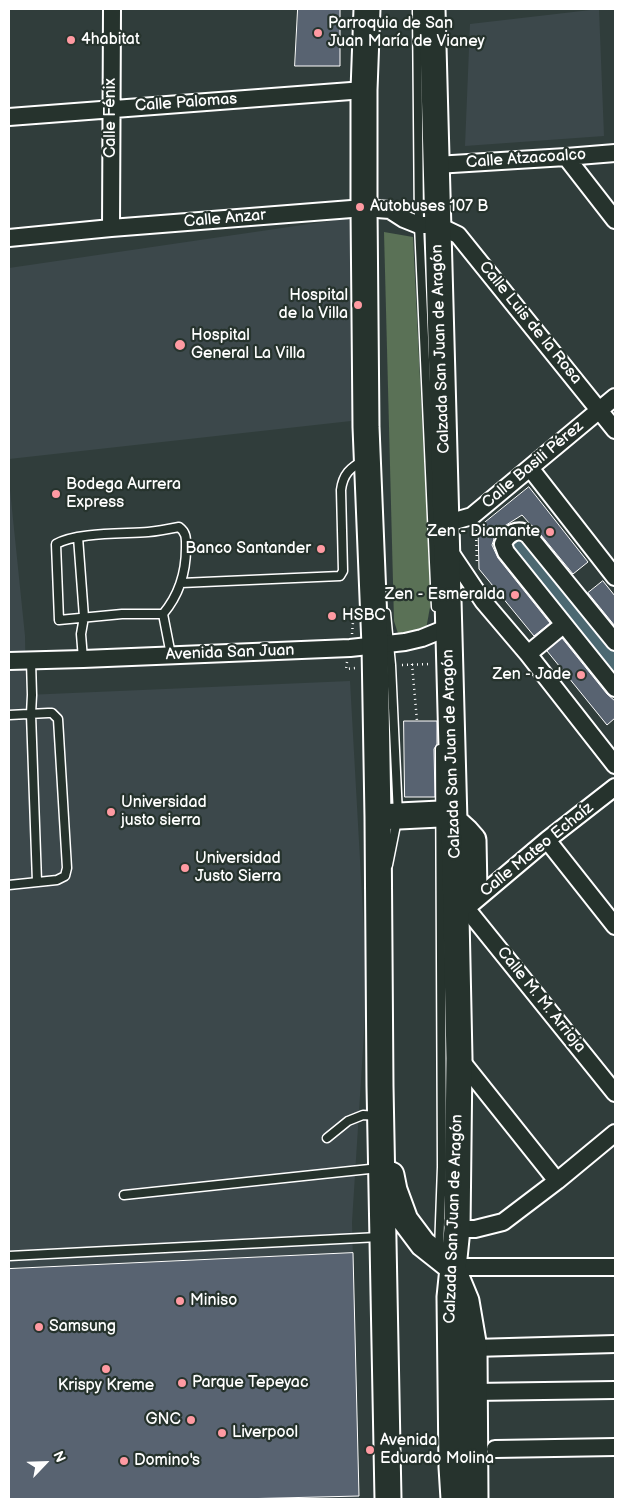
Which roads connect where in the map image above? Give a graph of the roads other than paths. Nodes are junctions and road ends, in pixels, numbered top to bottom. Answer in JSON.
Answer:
{"nodes":[{"id":1,"x":112,"y":9,"type":"edge"},
{"id":2,"x":367,"y":9,"type":"edge"},
{"id":3,"x":417,"y":9,"type":"edge"},
{"id":4,"x":432,"y":9,"type":"edge"},
{"id":5,"x":364,"y":90,"type":"junction"},
{"id":6,"x":112,"y":108,"type":"junction"},
{"id":7,"x":9,"y":117,"type":"edge"},
{"id":8,"x":615,"y":152,"type":"edge"},
{"id":9,"x":566,"y":157,"type":"junction"},
{"id":10,"x":436,"y":165,"type":"junction"},
{"id":11,"x":370,"y":210,"type":"junction"},
{"id":12,"x":615,"y":220,"type":"edge"},
{"id":13,"x":428,"y":225,"type":"junction"},
{"id":14,"x":111,"y":228,"type":"junction"},
{"id":15,"x":9,"y":238,"type":"edge"},
{"id":16,"x":615,"y":397,"type":"edge"},
{"id":17,"x":600,"y":410,"type":"junction"},
{"id":18,"x":615,"y":430,"type":"edge"},
{"id":19,"x":367,"y":457,"type":"junction"},
{"id":20,"x":530,"y":468,"type":"junction"},
{"id":21,"x":378,"y":516,"type":"dead end"},
{"id":22,"x":446,"y":521,"type":"junction"},
{"id":23,"x":78,"y":537,"type":"junction"},
{"id":24,"x":379,"y":545,"type":"dead end"},
{"id":25,"x":447,"y":548,"type":"junction"},
{"id":26,"x":615,"y":577,"type":"edge"},
{"id":27,"x":181,"y":583,"type":"junction"},
{"id":28,"x":385,"y":605,"type":"dead end"},
{"id":29,"x":164,"y":614,"type":"junction"},
{"id":30,"x":84,"y":617,"type":"junction"},
{"id":31,"x":563,"y":625,"type":"junction"},
{"id":32,"x":439,"y":627,"type":"junction"},
{"id":33,"x":615,"y":642,"type":"edge"},
{"id":34,"x":382,"y":645,"type":"junction"},
{"id":35,"x":528,"y":654,"type":"junction"},
{"id":36,"x":171,"y":655,"type":"junction"},
{"id":37,"x":83,"y":659,"type":"junction"},
{"id":38,"x":9,"y":661,"type":"edge"},
{"id":39,"x":31,"y":661,"type":"junction"},
{"id":40,"x":615,"y":688,"type":"edge"},
{"id":41,"x":31,"y":714,"type":"junction"},
{"id":42,"x":9,"y":715,"type":"edge"},
{"id":43,"x":440,"y":739,"type":"dead end"},
{"id":44,"x":615,"y":764,"type":"edge"},
{"id":45,"x":615,"y":787,"type":"edge"},
{"id":46,"x":388,"y":816,"type":"junction"},
{"id":47,"x":447,"y":817,"type":"junction"},
{"id":48,"x":547,"y":840,"type":"junction"},
{"id":49,"x":388,"y":869,"type":"dead end"},
{"id":50,"x":37,"y":882,"type":"junction"},
{"id":51,"x":9,"y":885,"type":"edge"},
{"id":52,"x":461,"y":906,"type":"junction"},
{"id":53,"x":615,"y":926,"type":"edge"},
{"id":54,"x":459,"y":1058,"type":"junction"},
{"id":55,"x":380,"y":1086,"type":"junction"},
{"id":56,"x":615,"y":1093,"type":"edge"},
{"id":57,"x":380,"y":1116,"type":"junction"},
{"id":58,"x":615,"y":1132,"type":"edge"},
{"id":59,"x":327,"y":1138,"type":"dead end"},
{"id":60,"x":557,"y":1181,"type":"junction"},
{"id":61,"x":390,"y":1185,"type":"junction"},
{"id":62,"x":124,"y":1195,"type":"dead end"},
{"id":63,"x":457,"y":1229,"type":"junction"},
{"id":64,"x":383,"y":1236,"type":"junction"},
{"id":65,"x":9,"y":1256,"type":"edge"},
{"id":66,"x":443,"y":1264,"type":"junction"},
{"id":67,"x":615,"y":1267,"type":"edge"},
{"id":68,"x":615,"y":1344,"type":"edge"},
{"id":69,"x":474,"y":1348,"type":"junction"},
{"id":70,"x":615,"y":1390,"type":"edge"},
{"id":71,"x":473,"y":1392,"type":"junction"},
{"id":72,"x":615,"y":1447,"type":"edge"},
{"id":73,"x":495,"y":1449,"type":"dead end"},
{"id":74,"x":388,"y":1499,"type":"edge"},
{"id":75,"x":454,"y":1499,"type":"edge"},
{"id":76,"x":475,"y":1499,"type":"edge"}],
"edges":[{"from":1,"to":6,"type":"street","name":"Calle Fénix"},
{"from":2,"to":5,"type":"main road"},
{"from":3,"to":13,"type":"lane"},
{"from":4,"to":10,"type":"main road","name":"Calzada San Juan de Aragón"},
{"from":5,"to":6,"type":"street","name":"Calle Palomas"},
{"from":5,"to":11,"type":"main road"},
{"from":6,"to":7,"type":"street","name":"Calle Palomas"},
{"from":6,"to":14,"type":"street","name":"Calle Fénix"},
{"from":8,"to":9,"type":"street","name":"Calle Atzacoalco"},
{"from":9,"to":10,"type":"street","name":"Calle Atzacoalco"},
{"from":9,"to":12,"type":"street"},
{"from":10,"to":13,"type":"main road","name":"Calzada San Juan de Aragón"},
{"from":11,"to":13,"type":"street","name":"Calle Anzar"},
{"from":11,"to":14,"type":"street","name":"Calle Anzar"},
{"from":11,"to":19,"type":"main road"},
{"from":13,"to":17,"type":"street","name":"Calle Luis de la Rosa"},
{"from":13,"to":22,"type":"main road","name":"Calzada San Juan de Aragón"},
{"from":13,"to":32,"type":"lane"},
{"from":14,"to":15,"type":"street","name":"Calle Anzar"},
{"from":16,"to":17,"type":"street","name":"Calle Basili Pérez"},
{"from":17,"to":18,"type":"street","name":"Calle Luis de la Rosa"},
{"from":17,"to":20,"type":"street","name":"Calle Basili Pérez"},
{"from":19,"to":27,"type":"lane"},
{"from":19,"to":34,"type":"main road"},
{"from":20,"to":22,"type":"street","name":"Calle Basili Pérez"},
{"from":20,"to":26,"type":"street"},
{"from":21,"to":24,"type":"lane"},
{"from":22,"to":25,"type":"main road","name":"Calzada San Juan de Aragón"},
{"from":23,"to":27,"type":"lane"},
{"from":23,"to":30,"type":"lane"},
{"from":23,"to":30,"type":"lane"},
{"from":25,"to":32,"type":"main road","name":"Calzada San Juan de Aragón"},
{"from":25,"to":35,"type":"street"},
{"from":27,"to":29,"type":"lane"},
{"from":28,"to":34,"type":"lane"},
{"from":29,"to":30,"type":"lane"},
{"from":29,"to":36,"type":"lane"},
{"from":30,"to":37,"type":"lane"},
{"from":31,"to":33,"type":"street"},
{"from":31,"to":35,"type":"street"},
{"from":31,"to":40,"type":"street"},
{"from":32,"to":34,"type":"street","name":"Avenida San Juan"},
{"from":32,"to":47,"type":"main road","name":"Calzada San Juan de Aragón"},
{"from":34,"to":36,"type":"street","name":"Avenida San Juan"},
{"from":34,"to":46,"type":"main road"},
{"from":35,"to":44,"type":"street"},
{"from":36,"to":37,"type":"street","name":"Avenida San Juan"},
{"from":37,"to":39,"type":"street","name":"Avenida San Juan"},
{"from":38,"to":39,"type":"street","name":"Avenida San Juan"},
{"from":39,"to":41,"type":"lane"},
{"from":41,"to":42,"type":"lane"},
{"from":41,"to":50,"type":"lane"},
{"from":41,"to":50,"type":"lane"},
{"from":43,"to":47,"type":"lane"},
{"from":45,"to":48,"type":"street","name":"Calle Mateo Echaíz"},
{"from":46,"to":47,"type":"main road"},
{"from":46,"to":49,"type":"lane"},
{"from":46,"to":55,"type":"main road"},
{"from":47,"to":52,"type":"main road"},
{"from":47,"to":66,"type":"lane"},
{"from":48,"to":52,"type":"street","name":"Calle Mateo Echaíz"},
{"from":48,"to":53,"type":"street"},
{"from":50,"to":51,"type":"lane"},
{"from":52,"to":54,"type":"main road","name":"Calzada San Juan de Aragón"},
{"from":52,"to":56,"type":"street","name":"Calle M. M. Arrioja"},
{"from":54,"to":60,"type":"street"},
{"from":54,"to":63,"type":"main road","name":"Calzada San Juan de Aragón"},
{"from":55,"to":57,"type":"main road"},
{"from":55,"to":61,"type":"main road"},
{"from":57,"to":59,"type":"lane"},
{"from":57,"to":61,"type":"main road"},
{"from":58,"to":60,"type":"street"},
{"from":60,"to":63,"type":"street"},
{"from":61,"to":62,"type":"lane"},
{"from":61,"to":64,"type":"main road"},
{"from":61,"to":66,"type":"main road"},
{"from":63,"to":66,"type":"main road","name":"Calzada San Juan de Aragón"},
{"from":64,"to":65,"type":"lane"},
{"from":64,"to":74,"type":"main road"},
{"from":66,"to":67,"type":"street"},
{"from":66,"to":69,"type":"main road"},
{"from":66,"to":75,"type":"main road","name":"Calzada San Juan de Aragón"},
{"from":68,"to":69,"type":"street"},
{"from":69,"to":71,"type":"main road"},
{"from":70,"to":71,"type":"street"},
{"from":71,"to":76,"type":"main road"},
{"from":72,"to":73,"type":"street"}]}
